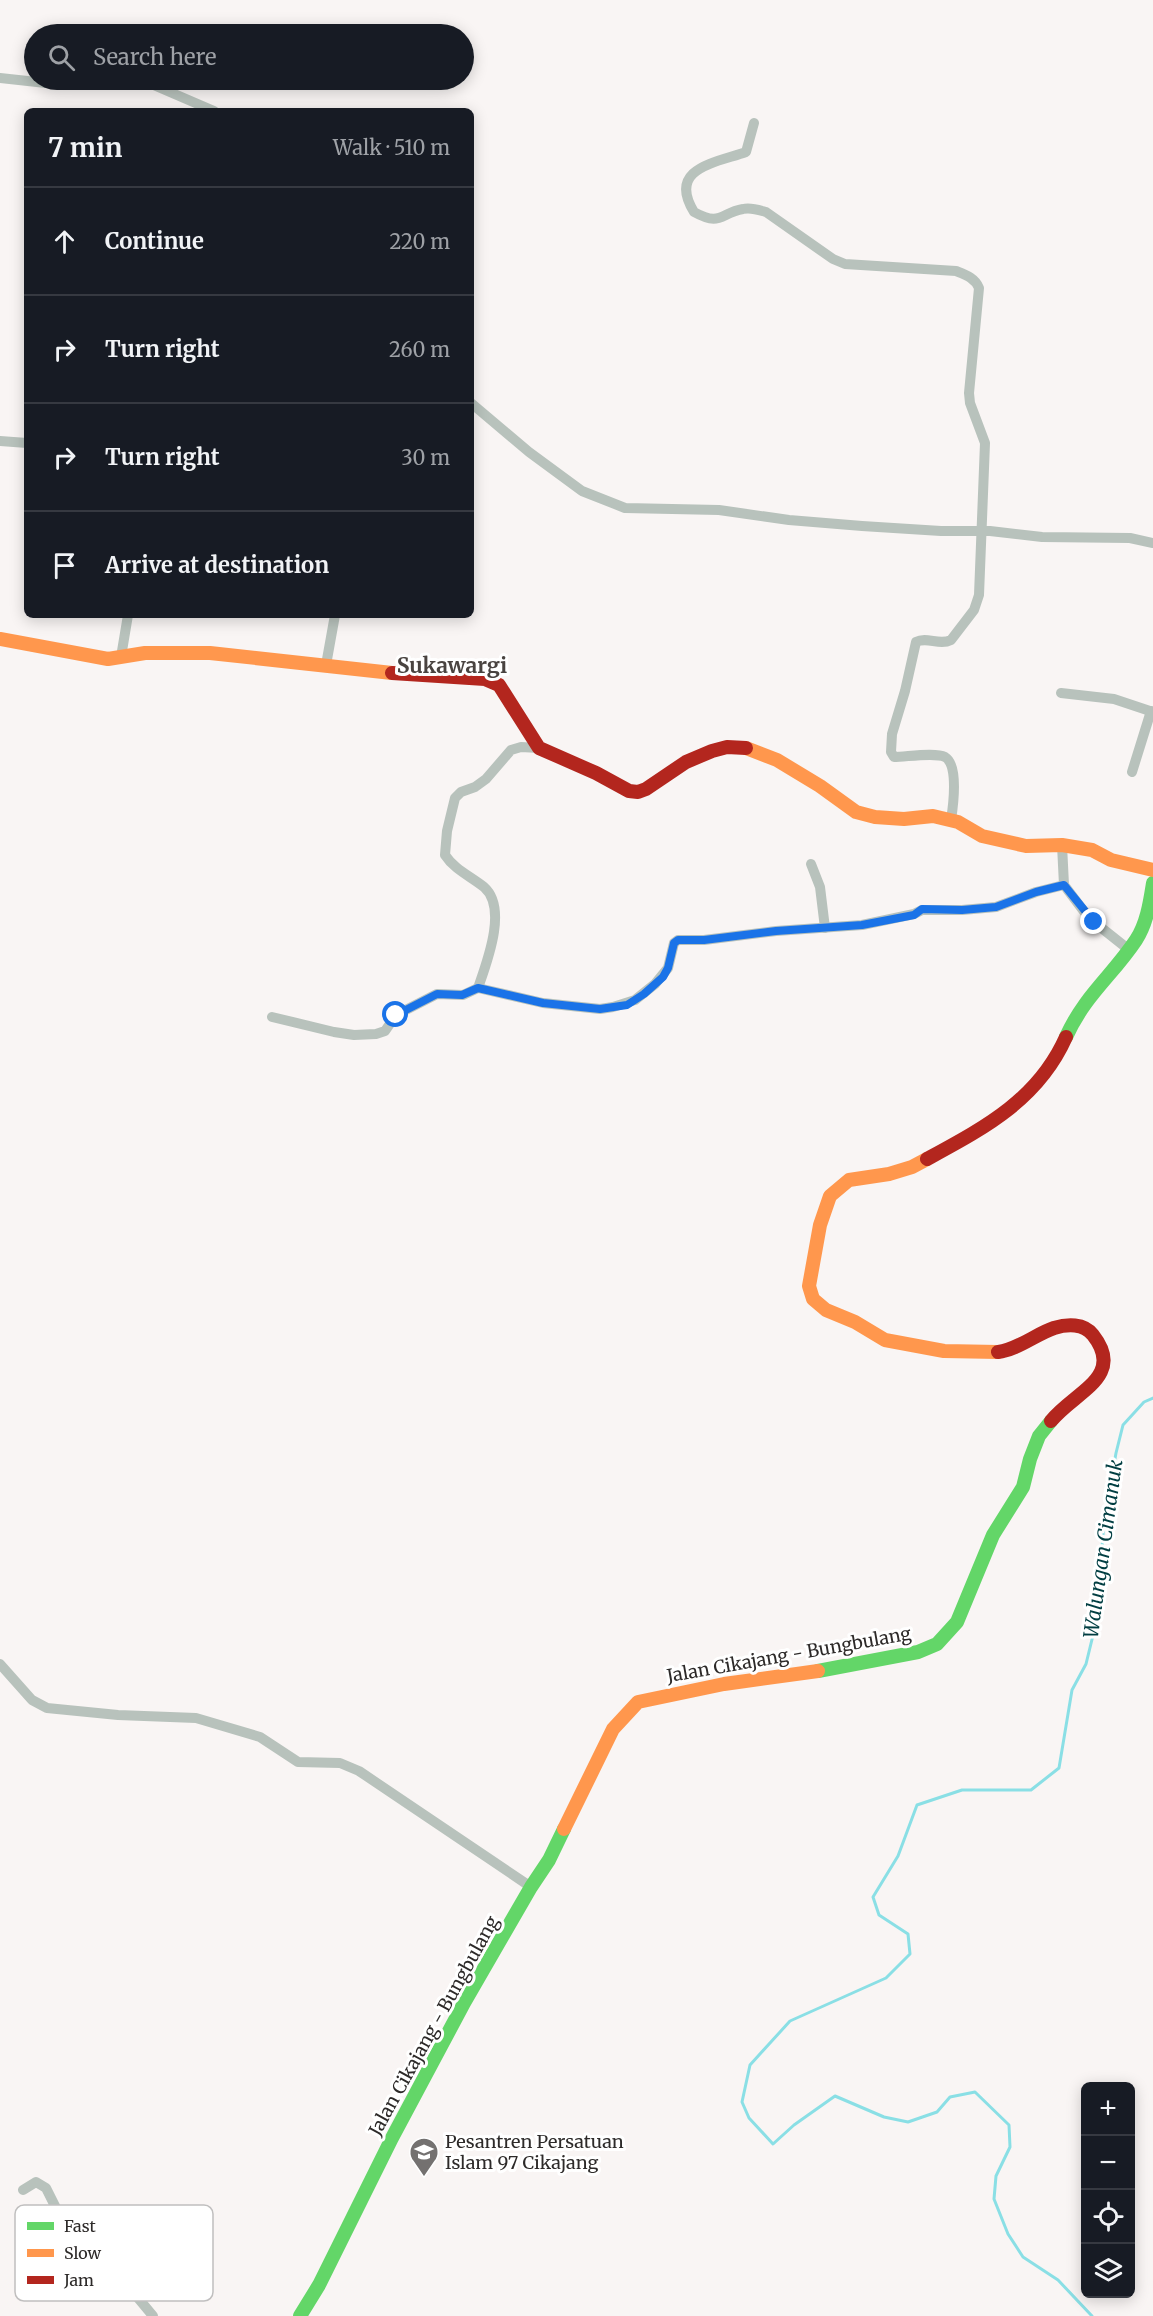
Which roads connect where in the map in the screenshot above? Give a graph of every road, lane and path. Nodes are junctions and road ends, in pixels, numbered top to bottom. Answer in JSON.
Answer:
{"nodes":[{"id":1,"x":0,"y":78,"type":"edge"},
{"id":2,"x":24,"y":81,"type":"edge"},
{"id":3,"x":165,"y":90,"type":"edge"},
{"id":4,"x":207,"y":108,"type":"edge"},
{"id":5,"x":754,"y":123,"type":"dead end"},
{"id":6,"x":474,"y":406,"type":"edge"},
{"id":7,"x":0,"y":441,"type":"edge"},
{"id":8,"x":24,"y":443,"type":"edge"},
{"id":9,"x":982,"y":531,"type":"junction"},
{"id":10,"x":1153,"y":543,"type":"edge"},
{"id":11,"x":128,"y":618,"type":"edge"},
{"id":12,"x":334,"y":618,"type":"edge"},
{"id":13,"x":0,"y":639,"type":"edge"},
{"id":14,"x":121,"y":657,"type":"junction"},
{"id":15,"x":326,"y":665,"type":"junction"},
{"id":16,"x":1061,"y":693,"type":"dead end"},
{"id":17,"x":1152,"y":711,"type":"edge"},
{"id":18,"x":539,"y":748,"type":"junction"},
{"id":19,"x":1132,"y":772,"type":"dead end"},
{"id":20,"x":951,"y":820,"type":"junction"},
{"id":21,"x":1062,"y":845,"type":"junction"},
{"id":22,"x":811,"y":864,"type":"dead end"},
{"id":23,"x":1153,"y":870,"type":"edge"},
{"id":24,"x":1153,"y":883,"type":"edge"},
{"id":25,"x":1064,"y":885,"type":"junction"},
{"id":26,"x":825,"y":928,"type":"junction"},
{"id":27,"x":1128,"y":949,"type":"junction"},
{"id":28,"x":478,"y":988,"type":"junction"},
{"id":29,"x":272,"y":1017,"type":"dead end"},
{"id":30,"x":0,"y":1664,"type":"edge"},
{"id":31,"x":531,"y":1887,"type":"junction"},
{"id":32,"x":23,"y":2190,"type":"dead end"},
{"id":33,"x":54,"y":2205,"type":"edge"},
{"id":34,"x":141,"y":2301,"type":"edge"},
{"id":35,"x":153,"y":2316,"type":"edge"},
{"id":36,"x":300,"y":2316,"type":"edge"}],
"edges":[{"from":1,"to":2,"type":"street"},
{"from":3,"to":4,"type":"street"},
{"from":5,"to":9,"type":"street"},
{"from":6,"to":9,"type":"street"},
{"from":7,"to":8,"type":"street"},
{"from":9,"to":10,"type":"street"},
{"from":9,"to":20,"type":"street"},
{"from":11,"to":14,"type":"street"},
{"from":12,"to":15,"type":"street"},
{"from":13,"to":14,"type":"main road"},
{"from":14,"to":15,"type":"main road"},
{"from":15,"to":18,"type":"main road"},
{"from":16,"to":17,"type":"street"},
{"from":17,"to":19,"type":"street"},
{"from":18,"to":20,"type":"main road"},
{"from":18,"to":28,"type":"street"},
{"from":20,"to":21,"type":"main road"},
{"from":21,"to":23,"type":"main road"},
{"from":21,"to":25,"type":"street"},
{"from":22,"to":26,"type":"street"},
{"from":24,"to":27,"type":"main road","name":"Jalan Cikajang - Bungbulang"},
{"from":25,"to":26,"type":"street"},
{"from":25,"to":27,"type":"street"},
{"from":26,"to":28,"type":"street"},
{"from":27,"to":31,"type":"main road","name":"Jalan Cikajang - Bungbulang"},
{"from":28,"to":29,"type":"street"},
{"from":30,"to":31,"type":"street"},
{"from":31,"to":36,"type":"main road","name":"Jalan Cikajang - Bungbulang"},
{"from":32,"to":33,"type":"street"},
{"from":34,"to":35,"type":"street"}]}
